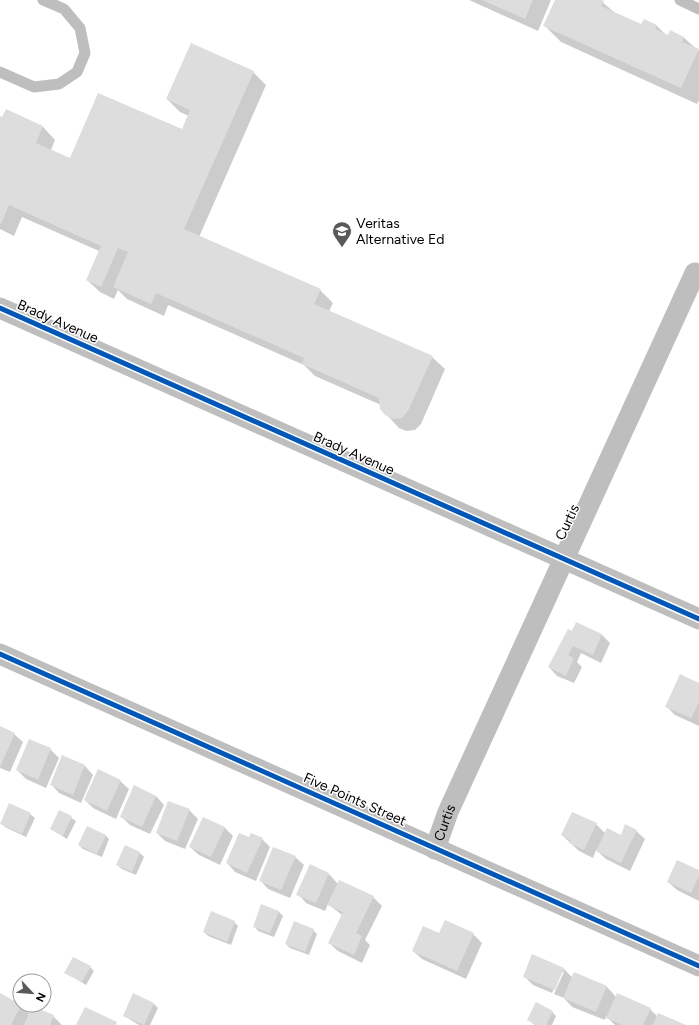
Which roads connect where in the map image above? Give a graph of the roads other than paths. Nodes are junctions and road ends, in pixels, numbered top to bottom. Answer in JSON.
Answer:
{"nodes":[{"id":1,"x":43,"y":0,"type":"edge"},
{"id":2,"x":680,"y":0,"type":"edge"},
{"id":3,"x":699,"y":9,"type":"edge"},
{"id":4,"x":0,"y":72,"type":"edge"},
{"id":5,"x":697,"y":273,"type":"edge"},
{"id":6,"x":0,"y":308,"type":"edge"},
{"id":7,"x":564,"y":559,"type":"junction"},
{"id":8,"x":699,"y":619,"type":"edge"},
{"id":9,"x":0,"y":654,"type":"edge"},
{"id":10,"x":435,"y":849,"type":"junction"},
{"id":11,"x":699,"y":966,"type":"edge"}],
"edges":[{"from":1,"to":4,"type":"lane"},
{"from":2,"to":3,"type":"lane"},
{"from":5,"to":7,"type":"street","name":"Curtis"},
{"from":6,"to":7,"type":"street","name":"Brady Avenue"},
{"from":7,"to":8,"type":"street","name":"Brady Avenue"},
{"from":7,"to":10,"type":"street","name":"Curtis"},
{"from":9,"to":10,"type":"street","name":"Five Points Street"},
{"from":10,"to":11,"type":"street","name":"Five Points Street"}]}
